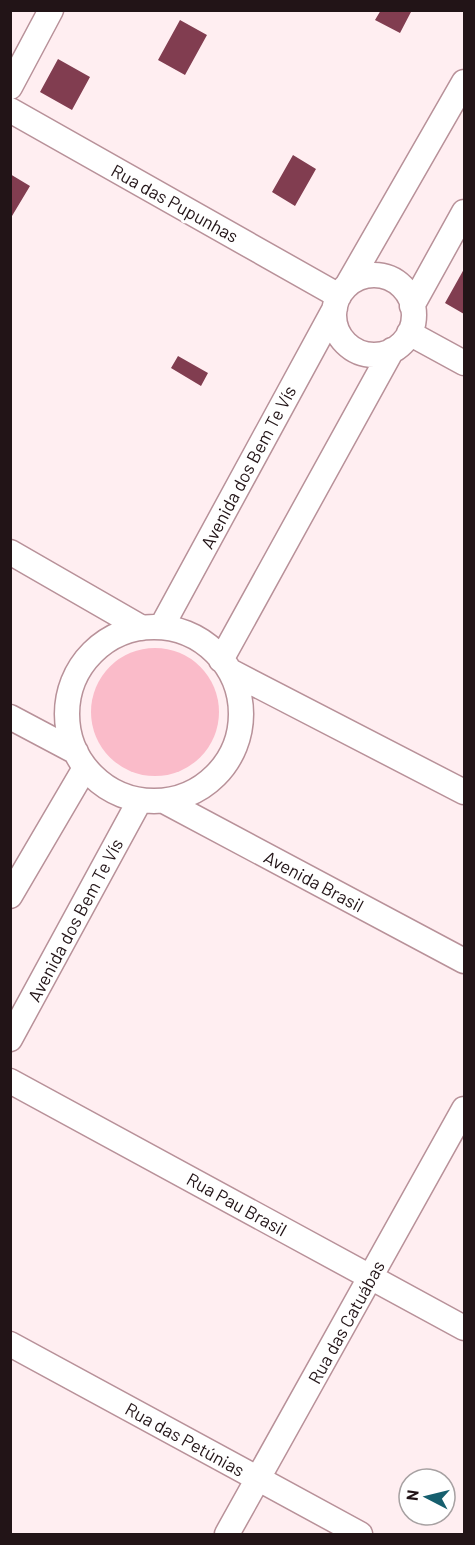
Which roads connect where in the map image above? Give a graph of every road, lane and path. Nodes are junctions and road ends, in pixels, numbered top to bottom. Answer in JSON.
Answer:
{"nodes":[{"id":1,"x":51,"y":10,"type":"edge"},
{"id":2,"x":465,"y":82,"type":"edge"},
{"id":3,"x":10,"y":87,"type":"edge"},
{"id":4,"x":10,"y":110,"type":"edge"},
{"id":5,"x":465,"y":212,"type":"edge"},
{"id":6,"x":341,"y":296,"type":"junction"},
{"id":7,"x":412,"y":306,"type":"junction"},
{"id":8,"x":409,"y":333,"type":"junction"},
{"id":9,"x":392,"y":350,"type":"junction"},
{"id":10,"x":465,"y":363,"type":"edge"},
{"id":11,"x":10,"y":552,"type":"edge"},
{"id":12,"x":152,"y":627,"type":"junction"},
{"id":13,"x":226,"y":665,"type":"junction"},
{"id":14,"x":10,"y":717,"type":"edge"},
{"id":15,"x":80,"y":760,"type":"junction"},
{"id":16,"x":465,"y":792,"type":"edge"},
{"id":17,"x":152,"y":801,"type":"junction"},
{"id":18,"x":10,"y":896,"type":"edge"},
{"id":19,"x":465,"y":961,"type":"edge"},
{"id":20,"x":10,"y":1039,"type":"edge"},
{"id":21,"x":10,"y":1081,"type":"edge"},
{"id":22,"x":465,"y":1109,"type":"edge"},
{"id":23,"x":371,"y":1277,"type":"junction"},
{"id":24,"x":465,"y":1328,"type":"edge"},
{"id":25,"x":10,"y":1344,"type":"edge"},
{"id":26,"x":258,"y":1479,"type":"junction"},
{"id":27,"x":226,"y":1534,"type":"edge"},
{"id":28,"x":360,"y":1534,"type":"edge"}],
"edges":[{"from":1,"to":3,"type":"street"},
{"from":2,"to":6,"type":"street","name":"Avenida dos Bem Te Vís"},
{"from":4,"to":6,"type":"street","name":"Rua das Pupunhas"},
{"from":5,"to":7,"type":"street"},
{"from":6,"to":7,"type":"street"},
{"from":6,"to":9,"type":"street"},
{"from":6,"to":12,"type":"street","name":"Avenida dos Bem Te Vís"},
{"from":7,"to":8,"type":"street"},
{"from":8,"to":9,"type":"street"},
{"from":8,"to":10,"type":"street"},
{"from":9,"to":13,"type":"street"},
{"from":11,"to":12,"type":"street"},
{"from":12,"to":13,"type":"street"},
{"from":12,"to":15,"type":"street"},
{"from":13,"to":16,"type":"street"},
{"from":13,"to":17,"type":"street"},
{"from":14,"to":15,"type":"street"},
{"from":15,"to":17,"type":"street"},
{"from":15,"to":18,"type":"street"},
{"from":17,"to":19,"type":"street","name":"Avenida Brasil"},
{"from":17,"to":20,"type":"street","name":"Avenida dos Bem Te Vís"},
{"from":21,"to":23,"type":"street","name":"Rua Pau Brasil"},
{"from":22,"to":23,"type":"street","name":"Rua das Catuábas"},
{"from":23,"to":24,"type":"street","name":"Rua Pau Brasil"},
{"from":23,"to":26,"type":"street","name":"Rua das Catuábas"},
{"from":25,"to":26,"type":"street","name":"Rua das Petúnias"},
{"from":26,"to":27,"type":"street","name":"Rua das Catuábas"},
{"from":26,"to":28,"type":"street","name":"Rua das Petúnias"}]}
